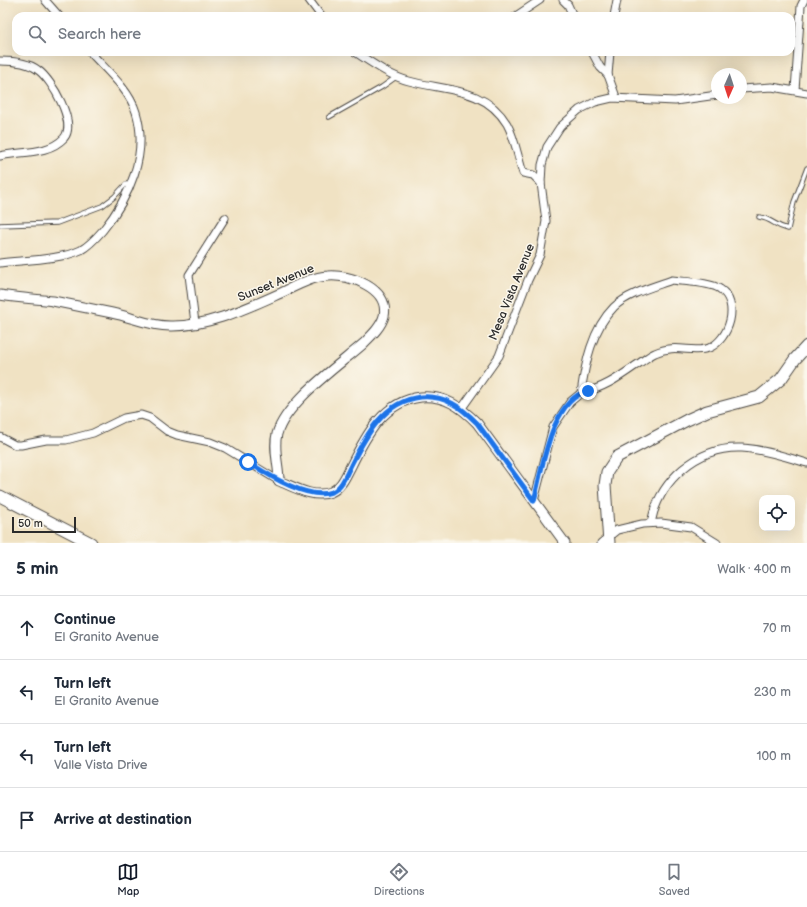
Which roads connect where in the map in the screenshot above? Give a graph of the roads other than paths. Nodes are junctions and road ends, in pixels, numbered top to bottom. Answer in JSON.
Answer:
{"nodes":[{"id":1,"x":45,"y":0,"type":"edge"},
{"id":2,"x":309,"y":0,"type":"edge"},
{"id":3,"x":540,"y":0,"type":"edge"},
{"id":4,"x":563,"y":0,"type":"edge"},
{"id":5,"x":617,"y":0,"type":"edge"},
{"id":6,"x":801,"y":2,"type":"edge"},
{"id":7,"x":56,"y":12,"type":"edge"},
{"id":8,"x":318,"y":12,"type":"edge"},
{"id":9,"x":522,"y":12,"type":"edge"},
{"id":10,"x":571,"y":12,"type":"edge"},
{"id":11,"x":615,"y":12,"type":"edge"},
{"id":12,"x":94,"y":56,"type":"edge"},
{"id":13,"x":362,"y":56,"type":"edge"},
{"id":14,"x":594,"y":56,"type":"edge"},
{"id":15,"x":610,"y":56,"type":"edge"},
{"id":16,"x":0,"y":60,"type":"edge"},
{"id":17,"x":608,"y":75,"type":"junction"},
{"id":18,"x":397,"y":76,"type":"junction"},
{"id":19,"x":747,"y":89,"type":"edge"},
{"id":20,"x":795,"y":90,"type":"junction"},
{"id":21,"x":807,"y":93,"type":"edge"},
{"id":22,"x":711,"y":96,"type":"edge"},
{"id":23,"x":616,"y":97,"type":"junction"},
{"id":24,"x":329,"y":117,"type":"dead end"},
{"id":25,"x":0,"y":156,"type":"edge"},
{"id":26,"x":807,"y":168,"type":"edge"},
{"id":27,"x":540,"y":183,"type":"junction"},
{"id":28,"x":131,"y":185,"type":"junction"},
{"id":29,"x":759,"y":216,"type":"dead end"},
{"id":30,"x":225,"y":218,"type":"dead end"},
{"id":31,"x":0,"y":225,"type":"edge"},
{"id":32,"x":0,"y":262,"type":"edge"},
{"id":33,"x":0,"y":295,"type":"edge"},
{"id":34,"x":195,"y":323,"type":"junction"},
{"id":35,"x":807,"y":346,"type":"edge"},
{"id":36,"x":581,"y":393,"type":"junction"},
{"id":37,"x":462,"y":408,"type":"junction"},
{"id":38,"x":0,"y":437,"type":"edge"},
{"id":39,"x":807,"y":463,"type":"edge"},
{"id":40,"x":279,"y":481,"type":"junction"},
{"id":41,"x":0,"y":496,"type":"edge"},
{"id":42,"x":534,"y":501,"type":"junction"},
{"id":43,"x":651,"y":523,"type":"junction"},
{"id":44,"x":606,"y":541,"type":"edge"},
{"id":45,"x":91,"y":543,"type":"edge"},
{"id":46,"x":565,"y":543,"type":"edge"},
{"id":47,"x":717,"y":543,"type":"edge"}],
"edges":[{"from":1,"to":7,"type":"street"},
{"from":2,"to":8,"type":"street"},
{"from":3,"to":9,"type":"street"},
{"from":4,"to":10,"type":"street"},
{"from":5,"to":11,"type":"street"},
{"from":6,"to":20,"type":"street"},
{"from":12,"to":28,"type":"street"},
{"from":13,"to":18,"type":"street"},
{"from":14,"to":17,"type":"street"},
{"from":15,"to":17,"type":"street"},
{"from":16,"to":25,"type":"street"},
{"from":17,"to":23,"type":"street"},
{"from":18,"to":24,"type":"lane"},
{"from":18,"to":27,"type":"street"},
{"from":19,"to":20,"type":"street"},
{"from":20,"to":21,"type":"street"},
{"from":22,"to":23,"type":"street","name":"Mesa Vista Avenue"},
{"from":23,"to":27,"type":"street","name":"Mesa Vista Avenue"},
{"from":26,"to":29,"type":"lane"},
{"from":27,"to":37,"type":"street","name":"Mesa Vista Avenue"},
{"from":28,"to":31,"type":"lane"},
{"from":28,"to":32,"type":"street"},
{"from":30,"to":34,"type":"street"},
{"from":33,"to":34,"type":"street","name":"Sunset Avenue"},
{"from":34,"to":40,"type":"street","name":"Sunset Avenue"},
{"from":35,"to":44,"type":"main road"},
{"from":36,"to":36,"type":"street"},
{"from":36,"to":42,"type":"street"},
{"from":37,"to":40,"type":"street"},
{"from":37,"to":42,"type":"street"},
{"from":38,"to":40,"type":"street"},
{"from":39,"to":43,"type":"street"},
{"from":41,"to":45,"type":"main road"},
{"from":42,"to":46,"type":"street"},
{"from":43,"to":44,"type":"street"},
{"from":43,"to":47,"type":"street"}]}
